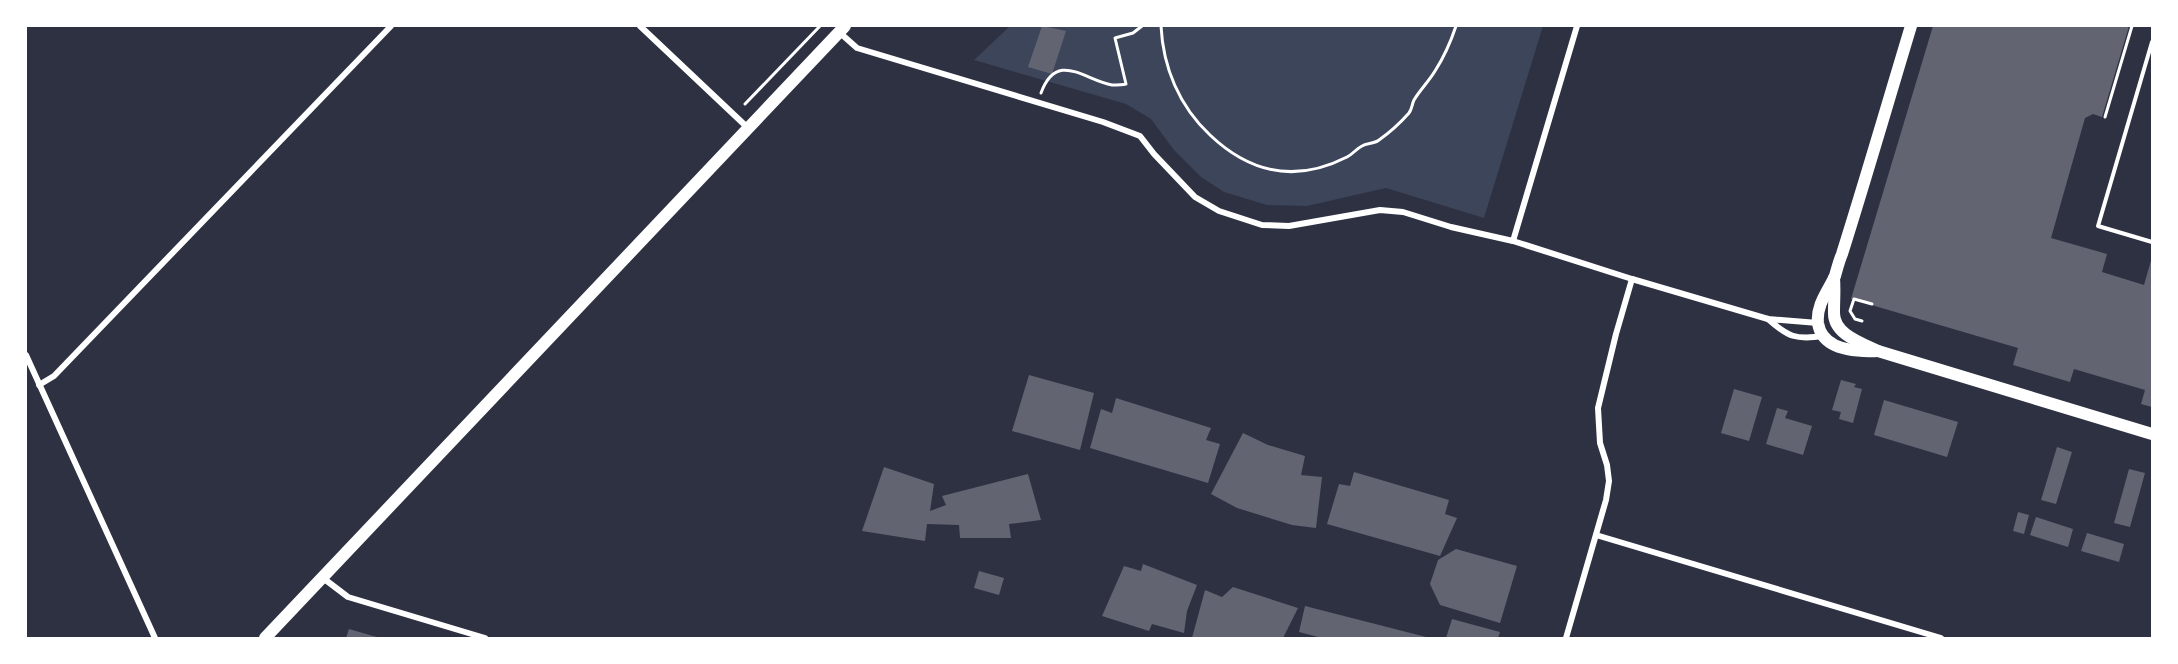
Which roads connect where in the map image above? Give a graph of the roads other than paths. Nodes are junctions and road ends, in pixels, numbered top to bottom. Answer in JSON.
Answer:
{"nodes":[{"id":1,"x":391,"y":26,"type":"edge"},
{"id":2,"x":640,"y":26,"type":"edge"},
{"id":3,"x":1577,"y":26,"type":"edge"},
{"id":4,"x":1911,"y":26,"type":"edge"},
{"id":5,"x":842,"y":29,"type":"edge"},
{"id":6,"x":2152,"y":42,"type":"edge"},
{"id":7,"x":748,"y":129,"type":"junction"},
{"id":8,"x":1513,"y":241,"type":"junction"},
{"id":9,"x":2152,"y":242,"type":"edge"},
{"id":10,"x":1834,"y":278,"type":"junction"},
{"id":11,"x":1632,"y":279,"type":"junction"},
{"id":12,"x":1768,"y":319,"type":"junction"},
{"id":13,"x":1818,"y":323,"type":"junction"},
{"id":14,"x":1837,"y":326,"type":"junction"},
{"id":15,"x":1824,"y":336,"type":"junction"},
{"id":16,"x":1878,"y":351,"type":"junction"},
{"id":17,"x":26,"y":355,"type":"edge"},
{"id":18,"x":39,"y":385,"type":"junction"},
{"id":19,"x":2152,"y":434,"type":"edge"},
{"id":20,"x":1596,"y":535,"type":"junction"},
{"id":21,"x":323,"y":578,"type":"junction"},
{"id":22,"x":155,"y":639,"type":"edge"},
{"id":23,"x":265,"y":639,"type":"edge"},
{"id":24,"x":485,"y":639,"type":"edge"},
{"id":25,"x":1566,"y":639,"type":"edge"},
{"id":26,"x":1941,"y":639,"type":"edge"}],
"edges":[{"from":1,"to":18,"type":"street"},
{"from":2,"to":7,"type":"street"},
{"from":3,"to":8,"type":"street"},
{"from":4,"to":10,"type":"main road"},
{"from":5,"to":7,"type":"main road"},
{"from":5,"to":8,"type":"street"},
{"from":6,"to":9,"type":"lane"},
{"from":7,"to":21,"type":"main road"},
{"from":8,"to":11,"type":"street"},
{"from":10,"to":13,"type":"main road"},
{"from":10,"to":14,"type":"main road"},
{"from":11,"to":12,"type":"street"},
{"from":11,"to":20,"type":"street"},
{"from":12,"to":13,"type":"street"},
{"from":12,"to":15,"type":"street"},
{"from":13,"to":14,"type":"main road"},
{"from":13,"to":15,"type":"main road"},
{"from":14,"to":15,"type":"main road"},
{"from":14,"to":16,"type":"main road"},
{"from":15,"to":16,"type":"main road"},
{"from":16,"to":19,"type":"main road"},
{"from":17,"to":18,"type":"street"},
{"from":18,"to":22,"type":"street"},
{"from":20,"to":25,"type":"street"},
{"from":20,"to":26,"type":"street"},
{"from":21,"to":23,"type":"main road"},
{"from":21,"to":24,"type":"street"}]}
